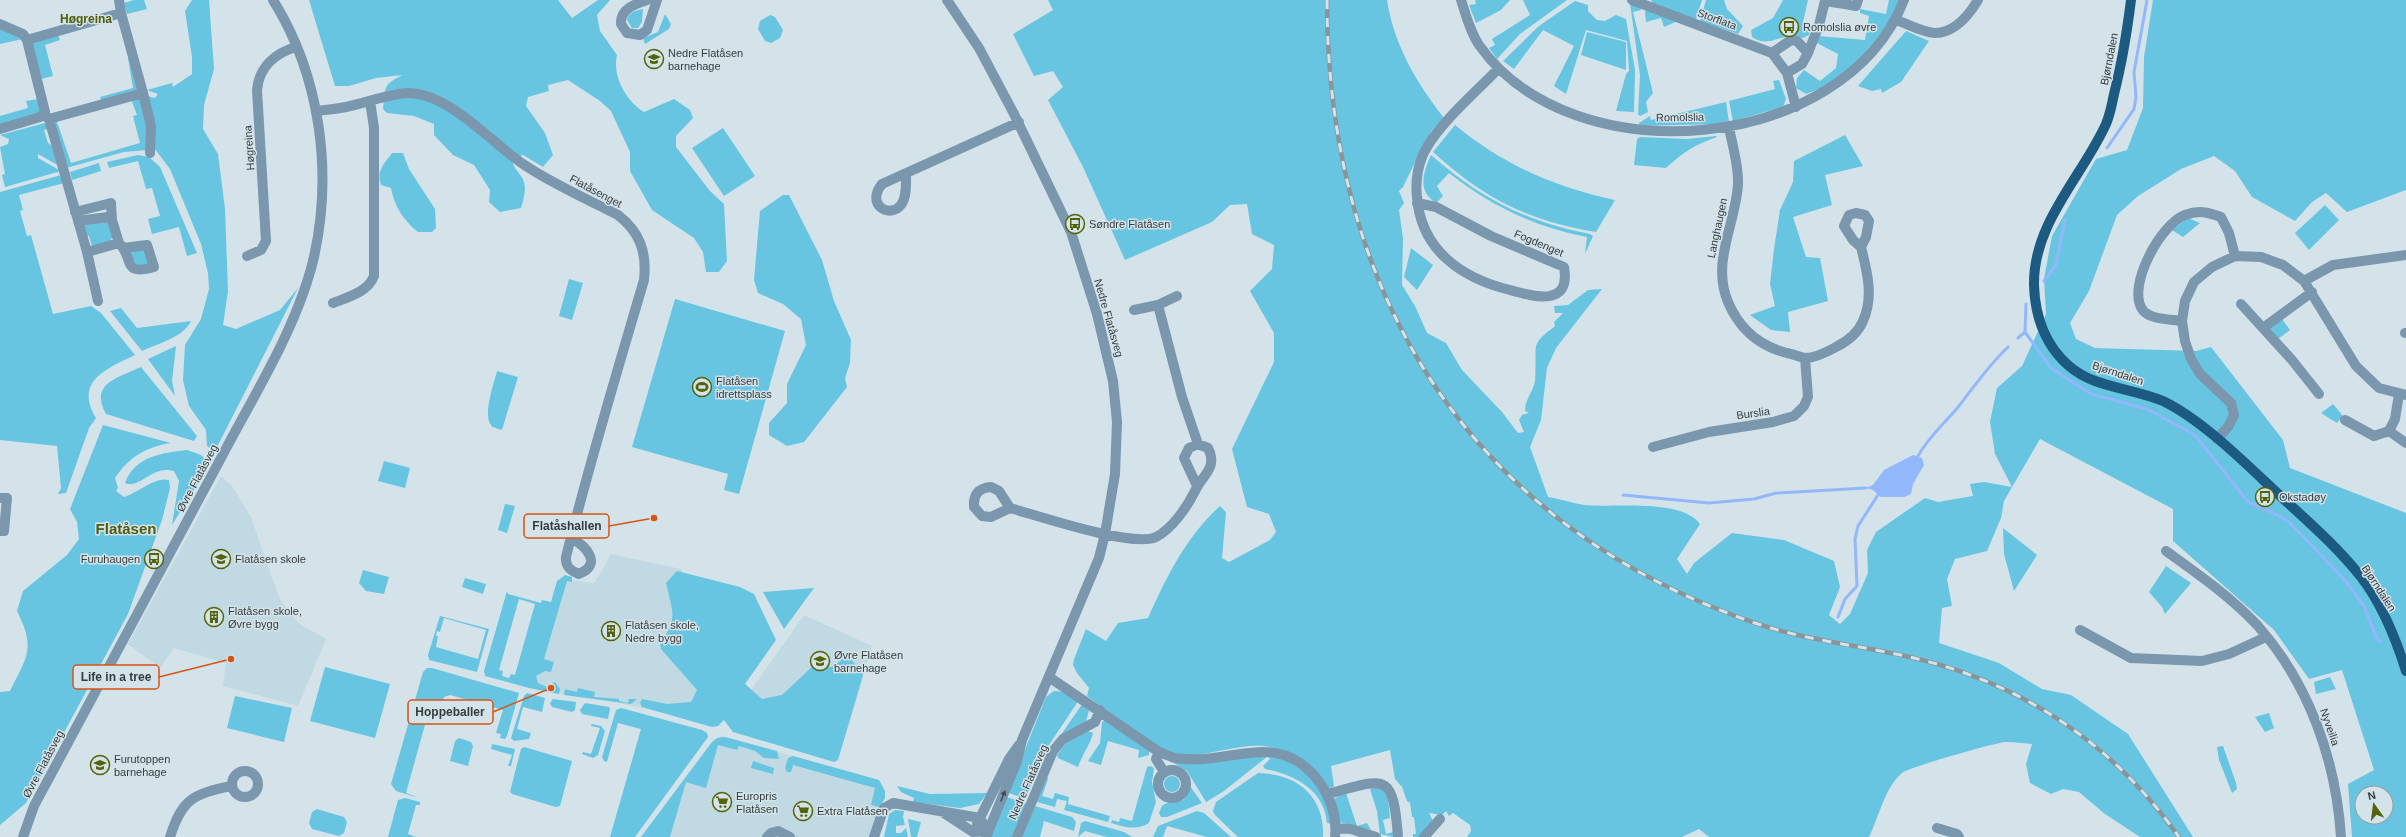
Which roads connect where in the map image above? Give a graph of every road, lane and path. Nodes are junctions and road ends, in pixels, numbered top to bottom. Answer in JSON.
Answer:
{"nodes":[{"id":1,"x":120,"y":0,"type":"edge"},
{"id":2,"x":273,"y":0,"type":"edge"},
{"id":3,"x":647,"y":0,"type":"edge"},
{"id":4,"x":656,"y":0,"type":"edge"},
{"id":5,"x":947,"y":0,"type":"edge"},
{"id":6,"x":1461,"y":0,"type":"edge"},
{"id":7,"x":1632,"y":0,"type":"edge"},
{"id":8,"x":1825,"y":0,"type":"edge"},
{"id":9,"x":1858,"y":0,"type":"edge"},
{"id":10,"x":1904,"y":0,"type":"edge"},
{"id":11,"x":1978,"y":0,"type":"edge"},
{"id":12,"x":2131,"y":0,"type":"edge"},
{"id":13,"x":1845,"y":2,"type":"edge"},
{"id":14,"x":121,"y":13,"type":"junction"},
{"id":15,"x":1896,"y":20,"type":"junction"},
{"id":16,"x":0,"y":24,"type":"edge"},
{"id":17,"x":27,"y":40,"type":"junction"},
{"id":18,"x":296,"y":47,"type":"junction"},
{"id":19,"x":1772,"y":53,"type":"junction"},
{"id":20,"x":1808,"y":53,"type":"junction"},
{"id":21,"x":1498,"y":68,"type":"junction"},
{"id":22,"x":1787,"y":73,"type":"junction"},
{"id":23,"x":144,"y":93,"type":"junction"},
{"id":24,"x":370,"y":101,"type":"junction"},
{"id":25,"x":1796,"y":107,"type":"junction"},
{"id":26,"x":316,"y":111,"type":"junction"},
{"id":27,"x":46,"y":117,"type":"junction"},
{"id":28,"x":1019,"y":122,"type":"junction"},
{"id":29,"x":1729,"y":127,"type":"junction"},
{"id":30,"x":0,"y":129,"type":"edge"},
{"id":31,"x":150,"y":153,"type":"dead end"},
{"id":32,"x":906,"y":175,"type":"dead end"},
{"id":33,"x":1417,"y":203,"type":"junction"},
{"id":34,"x":76,"y":216,"type":"junction"},
{"id":35,"x":1862,"y":247,"type":"dead end"},
{"id":36,"x":87,"y":252,"type":"junction"},
{"id":37,"x":2406,"y":255,"type":"edge"},
{"id":38,"x":247,"y":256,"type":"dead end"},
{"id":39,"x":2235,"y":256,"type":"junction"},
{"id":40,"x":2304,"y":281,"type":"junction"},
{"id":41,"x":2312,"y":292,"type":"junction"},
{"id":42,"x":1177,"y":296,"type":"dead end"},
{"id":43,"x":98,"y":301,"type":"dead end"},
{"id":44,"x":333,"y":303,"type":"dead end"},
{"id":45,"x":1158,"y":304,"type":"junction"},
{"id":46,"x":2241,"y":304,"type":"dead end"},
{"id":47,"x":1134,"y":310,"type":"dead end"},
{"id":48,"x":2182,"y":321,"type":"junction"},
{"id":49,"x":2263,"y":328,"type":"junction"},
{"id":50,"x":1805,"y":358,"type":"junction"},
{"id":51,"x":2319,"y":394,"type":"dead end"},
{"id":52,"x":2402,"y":394,"type":"edge"},
{"id":53,"x":2346,"y":420,"type":"dead end"},
{"id":54,"x":2389,"y":431,"type":"junction"},
{"id":55,"x":2217,"y":439,"type":"junction"},
{"id":56,"x":2406,"y":443,"type":"edge"},
{"id":57,"x":1198,"y":444,"type":"junction"},
{"id":58,"x":1653,"y":447,"type":"dead end"},
{"id":59,"x":1197,"y":486,"type":"junction"},
{"id":60,"x":0,"y":498,"type":"edge"},
{"id":61,"x":1010,"y":508,"type":"dead end"},
{"id":62,"x":0,"y":531,"type":"edge"},
{"id":63,"x":1105,"y":534,"type":"junction"},
{"id":64,"x":571,"y":538,"type":"dead end"},
{"id":65,"x":2166,"y":551,"type":"dead end"},
{"id":66,"x":2080,"y":630,"type":"dead end"},
{"id":67,"x":2266,"y":637,"type":"junction"},
{"id":68,"x":2406,"y":671,"type":"edge"},
{"id":69,"x":1049,"y":677,"type":"junction"},
{"id":70,"x":1100,"y":710,"type":"junction"},
{"id":71,"x":1159,"y":752,"type":"junction"},
{"id":72,"x":1164,"y":772,"type":"dead end"},
{"id":73,"x":1004,"y":780,"type":"junction"},
{"id":74,"x":231,"y":786,"type":"dead end"},
{"id":75,"x":1328,"y":794,"type":"junction"},
{"id":76,"x":944,"y":813,"type":"junction"},
{"id":77,"x":980,"y":818,"type":"junction"},
{"id":78,"x":1440,"y":819,"type":"dead end"},
{"id":79,"x":1937,"y":828,"type":"dead end"},
{"id":80,"x":1335,"y":832,"type":"edge"},
{"id":81,"x":972,"y":834,"type":"edge"},
{"id":82,"x":987,"y":834,"type":"edge"},
{"id":83,"x":23,"y":837,"type":"edge"},
{"id":84,"x":170,"y":837,"type":"edge"},
{"id":85,"x":767,"y":837,"type":"edge"},
{"id":86,"x":790,"y":837,"type":"edge"},
{"id":87,"x":874,"y":837,"type":"edge"},
{"id":88,"x":1017,"y":837,"type":"edge"},
{"id":89,"x":1376,"y":837,"type":"edge"},
{"id":90,"x":1398,"y":837,"type":"edge"},
{"id":91,"x":1424,"y":837,"type":"edge"},
{"id":92,"x":1959,"y":837,"type":"edge"},
{"id":93,"x":2341,"y":837,"type":"edge"}],
"edges":[{"from":1,"to":14,"type":"street"},
{"from":2,"to":18,"type":"street"},
{"from":3,"to":4,"type":"street"},
{"from":5,"to":28,"type":"street","name":"Nedre Flatåsveg"},
{"from":6,"to":21,"type":"street","name":"Romolslia"},
{"from":7,"to":19,"type":"street","name":"Storflata"},
{"from":8,"to":13,"type":"street"},
{"from":8,"to":20,"type":"street"},
{"from":9,"to":13,"type":"street"},
{"from":10,"to":15,"type":"street","name":"Romolslia"},
{"from":11,"to":15,"type":"street"},
{"from":12,"to":55,"type":"main road","name":"Bjørndalen"},
{"from":14,"to":17,"type":"street"},
{"from":14,"to":23,"type":"street"},
{"from":15,"to":25,"type":"street","name":"Romolslia"},
{"from":16,"to":17,"type":"street"},
{"from":17,"to":27,"type":"street"},
{"from":18,"to":26,"type":"street"},
{"from":18,"to":38,"type":"street","name":"Høgreina"},
{"from":19,"to":20,"type":"street"},
{"from":19,"to":22,"type":"street"},
{"from":20,"to":22,"type":"street"},
{"from":21,"to":29,"type":"street","name":"Romolslia"},
{"from":21,"to":33,"type":"street","name":"Fogdenget"},
{"from":22,"to":25,"type":"street"},
{"from":23,"to":27,"type":"street"},
{"from":23,"to":31,"type":"street"},
{"from":24,"to":26,"type":"street","name":"Flatåsenget"},
{"from":24,"to":44,"type":"street"},
{"from":24,"to":64,"type":"street","name":"Flatåsenget"},
{"from":25,"to":29,"type":"street","name":"Romolslia"},
{"from":26,"to":83,"type":"street","name":"Øvre Flatåsveg"},
{"from":27,"to":30,"type":"street"},
{"from":27,"to":34,"type":"street"},
{"from":28,"to":32,"type":"street"},
{"from":28,"to":63,"type":"street","name":"Nedre Flatåsveg"},
{"from":29,"to":50,"type":"street","name":"Langhaugen"},
{"from":33,"to":33,"type":"street","name":"Fogdenget"},
{"from":34,"to":36,"type":"street"},
{"from":34,"to":36,"type":"street"},
{"from":35,"to":50,"type":"street","name":"Langhaugen"},
{"from":36,"to":43,"type":"street"},
{"from":37,"to":40,"type":"street"},
{"from":39,"to":40,"type":"street"},
{"from":39,"to":48,"type":"street"},
{"from":39,"to":48,"type":"street"},
{"from":40,"to":41,"type":"street"},
{"from":41,"to":49,"type":"street"},
{"from":41,"to":52,"type":"street"},
{"from":42,"to":45,"type":"street"},
{"from":45,"to":47,"type":"street"},
{"from":45,"to":57,"type":"street"},
{"from":46,"to":49,"type":"street"},
{"from":48,"to":55,"type":"street"},
{"from":49,"to":51,"type":"street"},
{"from":50,"to":58,"type":"street","name":"Burslia"},
{"from":52,"to":54,"type":"street"},
{"from":53,"to":54,"type":"street"},
{"from":54,"to":56,"type":"street"},
{"from":55,"to":68,"type":"main road","name":"Bjørndalen"},
{"from":57,"to":59,"type":"street"},
{"from":57,"to":59,"type":"street"},
{"from":59,"to":63,"type":"street"},
{"from":60,"to":62,"type":"street"},
{"from":61,"to":63,"type":"street"},
{"from":63,"to":69,"type":"street","name":"Nedre Flatåsveg"},
{"from":65,"to":67,"type":"street","name":"Nyveilia"},
{"from":66,"to":67,"type":"street"},
{"from":67,"to":93,"type":"street","name":"Nyveilia"},
{"from":69,"to":70,"type":"street"},
{"from":69,"to":73,"type":"street","name":"Nedre Flatåsveg"},
{"from":70,"to":71,"type":"street"},
{"from":70,"to":88,"type":"street","name":"Nedre Flatåsveg"},
{"from":71,"to":72,"type":"street"},
{"from":71,"to":75,"type":"street"},
{"from":73,"to":77,"type":"street","name":"Nedre Flatåsveg"},
{"from":82,"to":73,"type":"street","name":"Nedre Flatåsveg","one_way":true},
{"from":74,"to":84,"type":"street"},
{"from":75,"to":80,"type":"street"},
{"from":75,"to":90,"type":"street"},
{"from":76,"to":77,"type":"street"},
{"from":76,"to":81,"type":"street"},
{"from":76,"to":87,"type":"street"},
{"from":77,"to":81,"type":"street","name":"Nedre Flatåsveg"},
{"from":77,"to":82,"type":"street"},
{"from":78,"to":91,"type":"street"},
{"from":79,"to":92,"type":"street"},
{"from":80,"to":89,"type":"street"},
{"from":81,"to":82,"type":"street"},
{"from":85,"to":86,"type":"street"}]}
